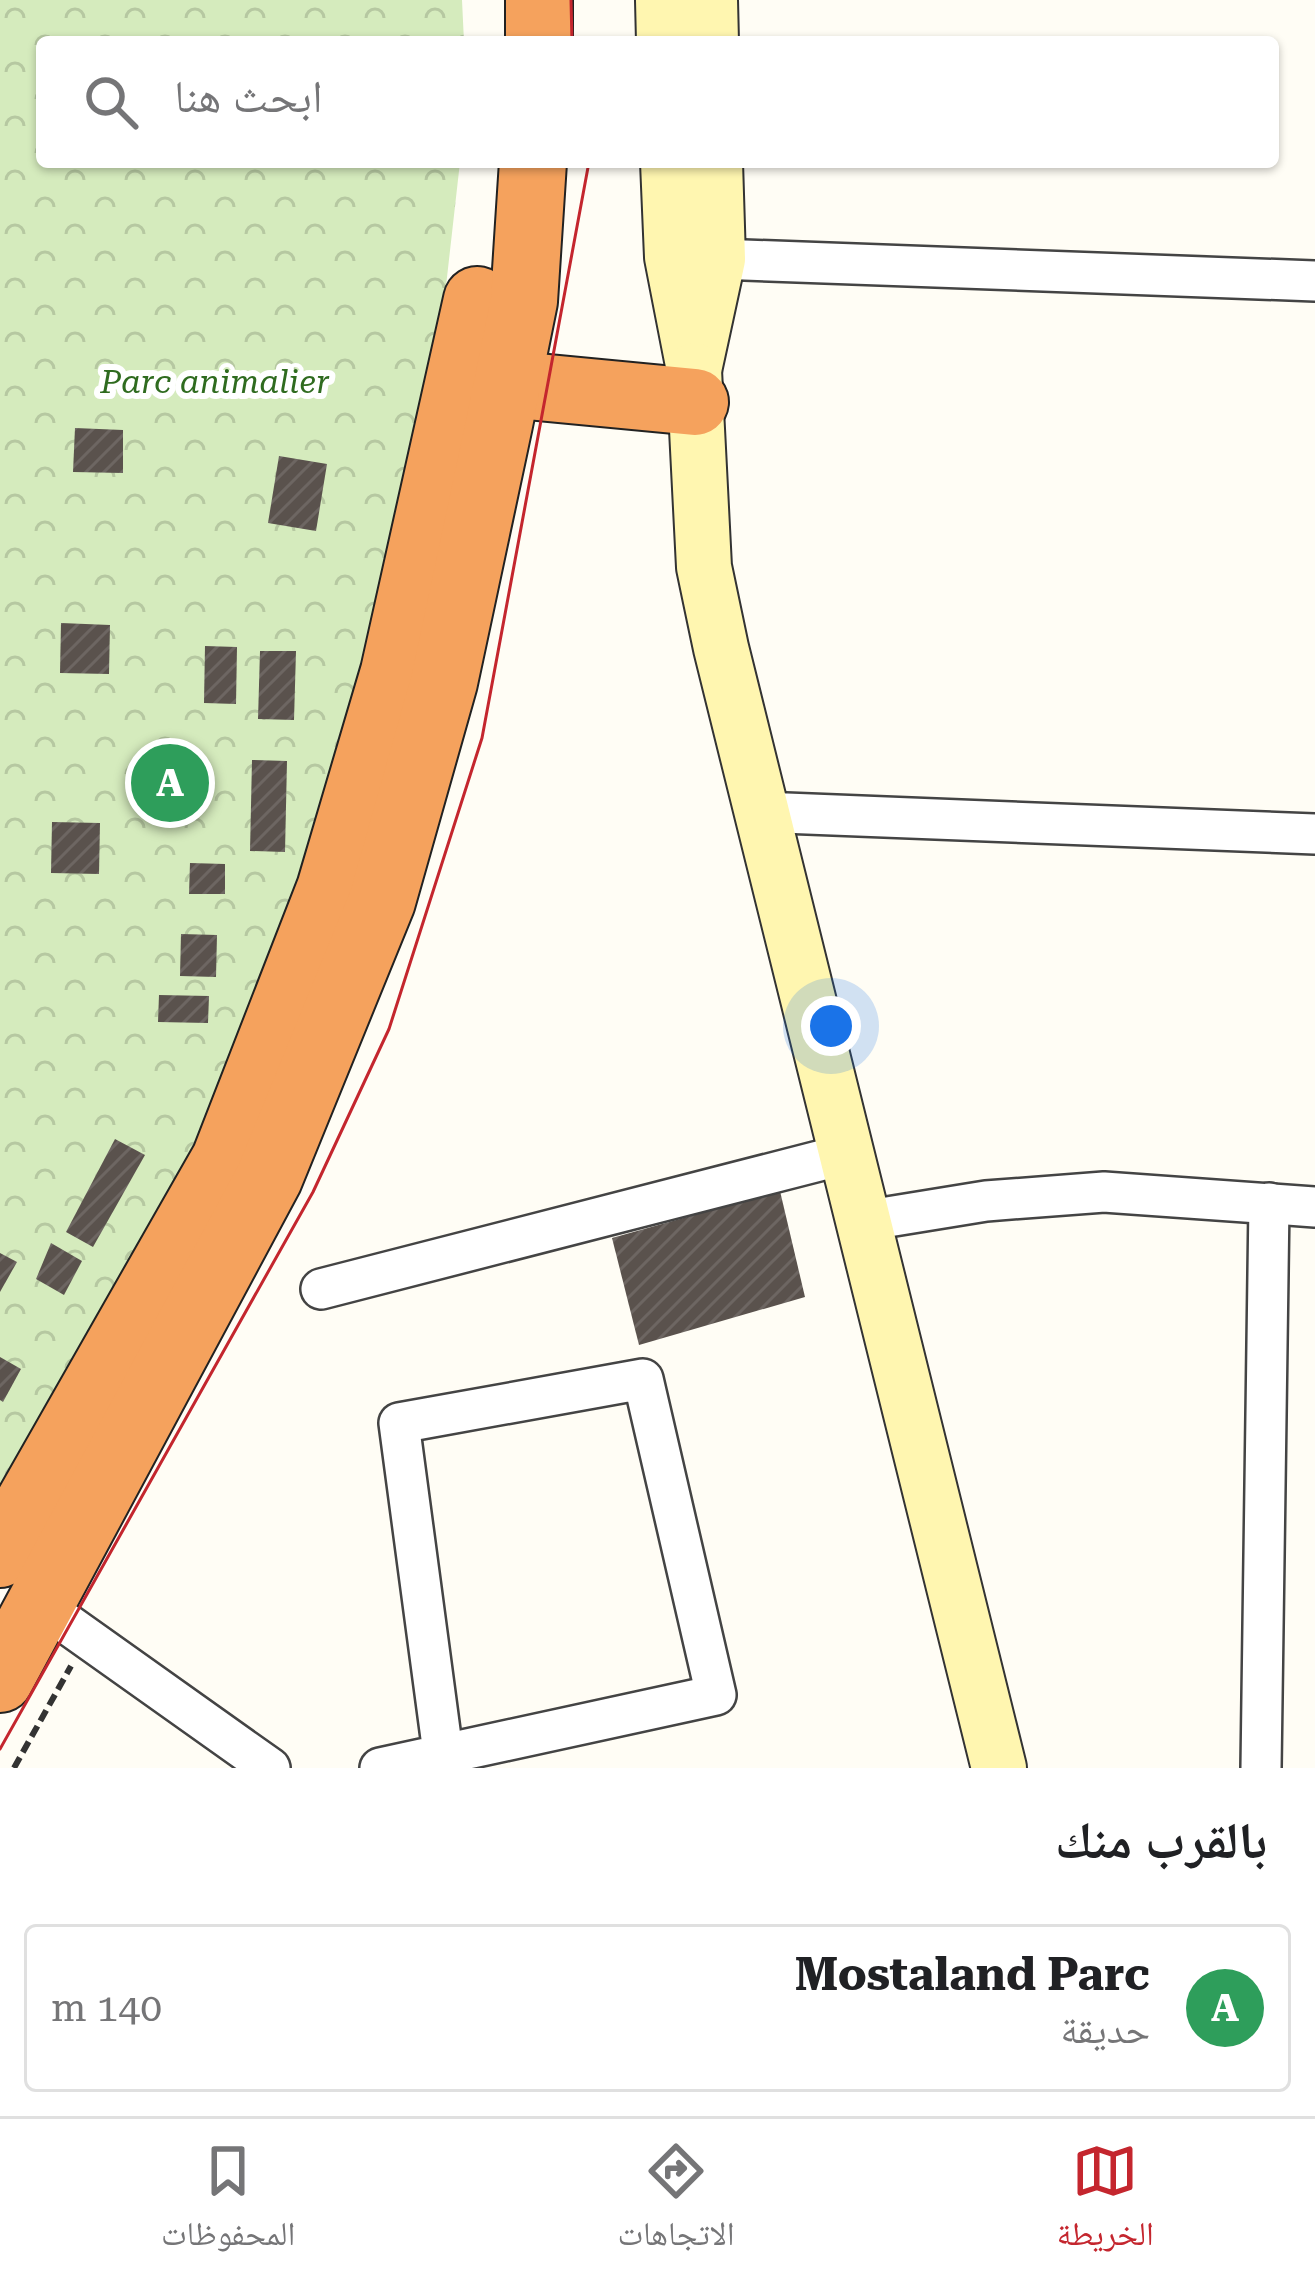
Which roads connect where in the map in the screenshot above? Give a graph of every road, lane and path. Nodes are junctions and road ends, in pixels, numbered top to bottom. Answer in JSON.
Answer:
{"nodes":[{"id":1,"x":496,"y":0,"type":"edge"},
{"id":2,"x":539,"y":0,"type":"edge"},
{"id":3,"x":663,"y":0,"type":"edge"},
{"id":4,"x":710,"y":0,"type":"edge"},
{"id":5,"x":496,"y":36,"type":"edge"},
{"id":6,"x":539,"y":36,"type":"edge"},
{"id":7,"x":664,"y":36,"type":"edge"},
{"id":8,"x":712,"y":36,"type":"edge"},
{"id":9,"x":492,"y":168,"type":"edge"},
{"id":10,"x":533,"y":168,"type":"edge"},
{"id":11,"x":668,"y":168,"type":"edge"},
{"id":12,"x":715,"y":168,"type":"edge"},
{"id":13,"x":718,"y":260,"type":"junction"},
{"id":14,"x":1315,"y":281,"type":"edge"},
{"id":15,"x":507,"y":384,"type":"junction"},
{"id":16,"x":695,"y":386,"type":"junction"},
{"id":17,"x":759,"y":812,"type":"junction"},
{"id":18,"x":1315,"y":833,"type":"edge"},
{"id":19,"x":846,"y":1154,"type":"junction"},
{"id":20,"x":1269,"y":1203,"type":"junction"},
{"id":21,"x":1315,"y":1207,"type":"edge"},
{"id":22,"x":863,"y":1221,"type":"junction"},
{"id":23,"x":321,"y":1289,"type":"dead end"},
{"id":24,"x":0,"y":1554,"type":"edge"},
{"id":25,"x":65,"y":1622,"type":"junction"},
{"id":26,"x":0,"y":1678,"type":"edge"},
{"id":27,"x":443,"y":1754,"type":"junction"},
{"id":28,"x":14,"y":1768,"type":"edge"},
{"id":29,"x":270,"y":1768,"type":"edge"},
{"id":30,"x":380,"y":1768,"type":"edge"},
{"id":31,"x":999,"y":1768,"type":"edge"},
{"id":32,"x":1261,"y":1768,"type":"edge"}],
"edges":[{"from":1,"to":5,"type":"highway"},
{"from":2,"to":6,"type":"highway"},
{"from":3,"to":7,"type":"street"},
{"from":4,"to":8,"type":"street"},
{"from":9,"to":24,"type":"highway"},
{"from":10,"to":15,"type":"highway"},
{"from":11,"to":16,"type":"street"},
{"from":12,"to":13,"type":"street"},
{"from":13,"to":14,"type":"street"},
{"from":13,"to":16,"type":"street"},
{"from":15,"to":16,"type":"highway"},
{"from":15,"to":25,"type":"highway"},
{"from":16,"to":17,"type":"street"},
{"from":17,"to":18,"type":"street"},
{"from":17,"to":19,"type":"street"},
{"from":19,"to":22,"type":"street"},
{"from":19,"to":23,"type":"street"},
{"from":20,"to":21,"type":"street"},
{"from":20,"to":22,"type":"street"},
{"from":20,"to":32,"type":"street"},
{"from":22,"to":31,"type":"street"},
{"from":25,"to":26,"type":"highway"},
{"from":25,"to":28,"type":"path"},
{"from":25,"to":29,"type":"street"},
{"from":27,"to":27,"type":"street"},
{"from":27,"to":30,"type":"street"}]}
